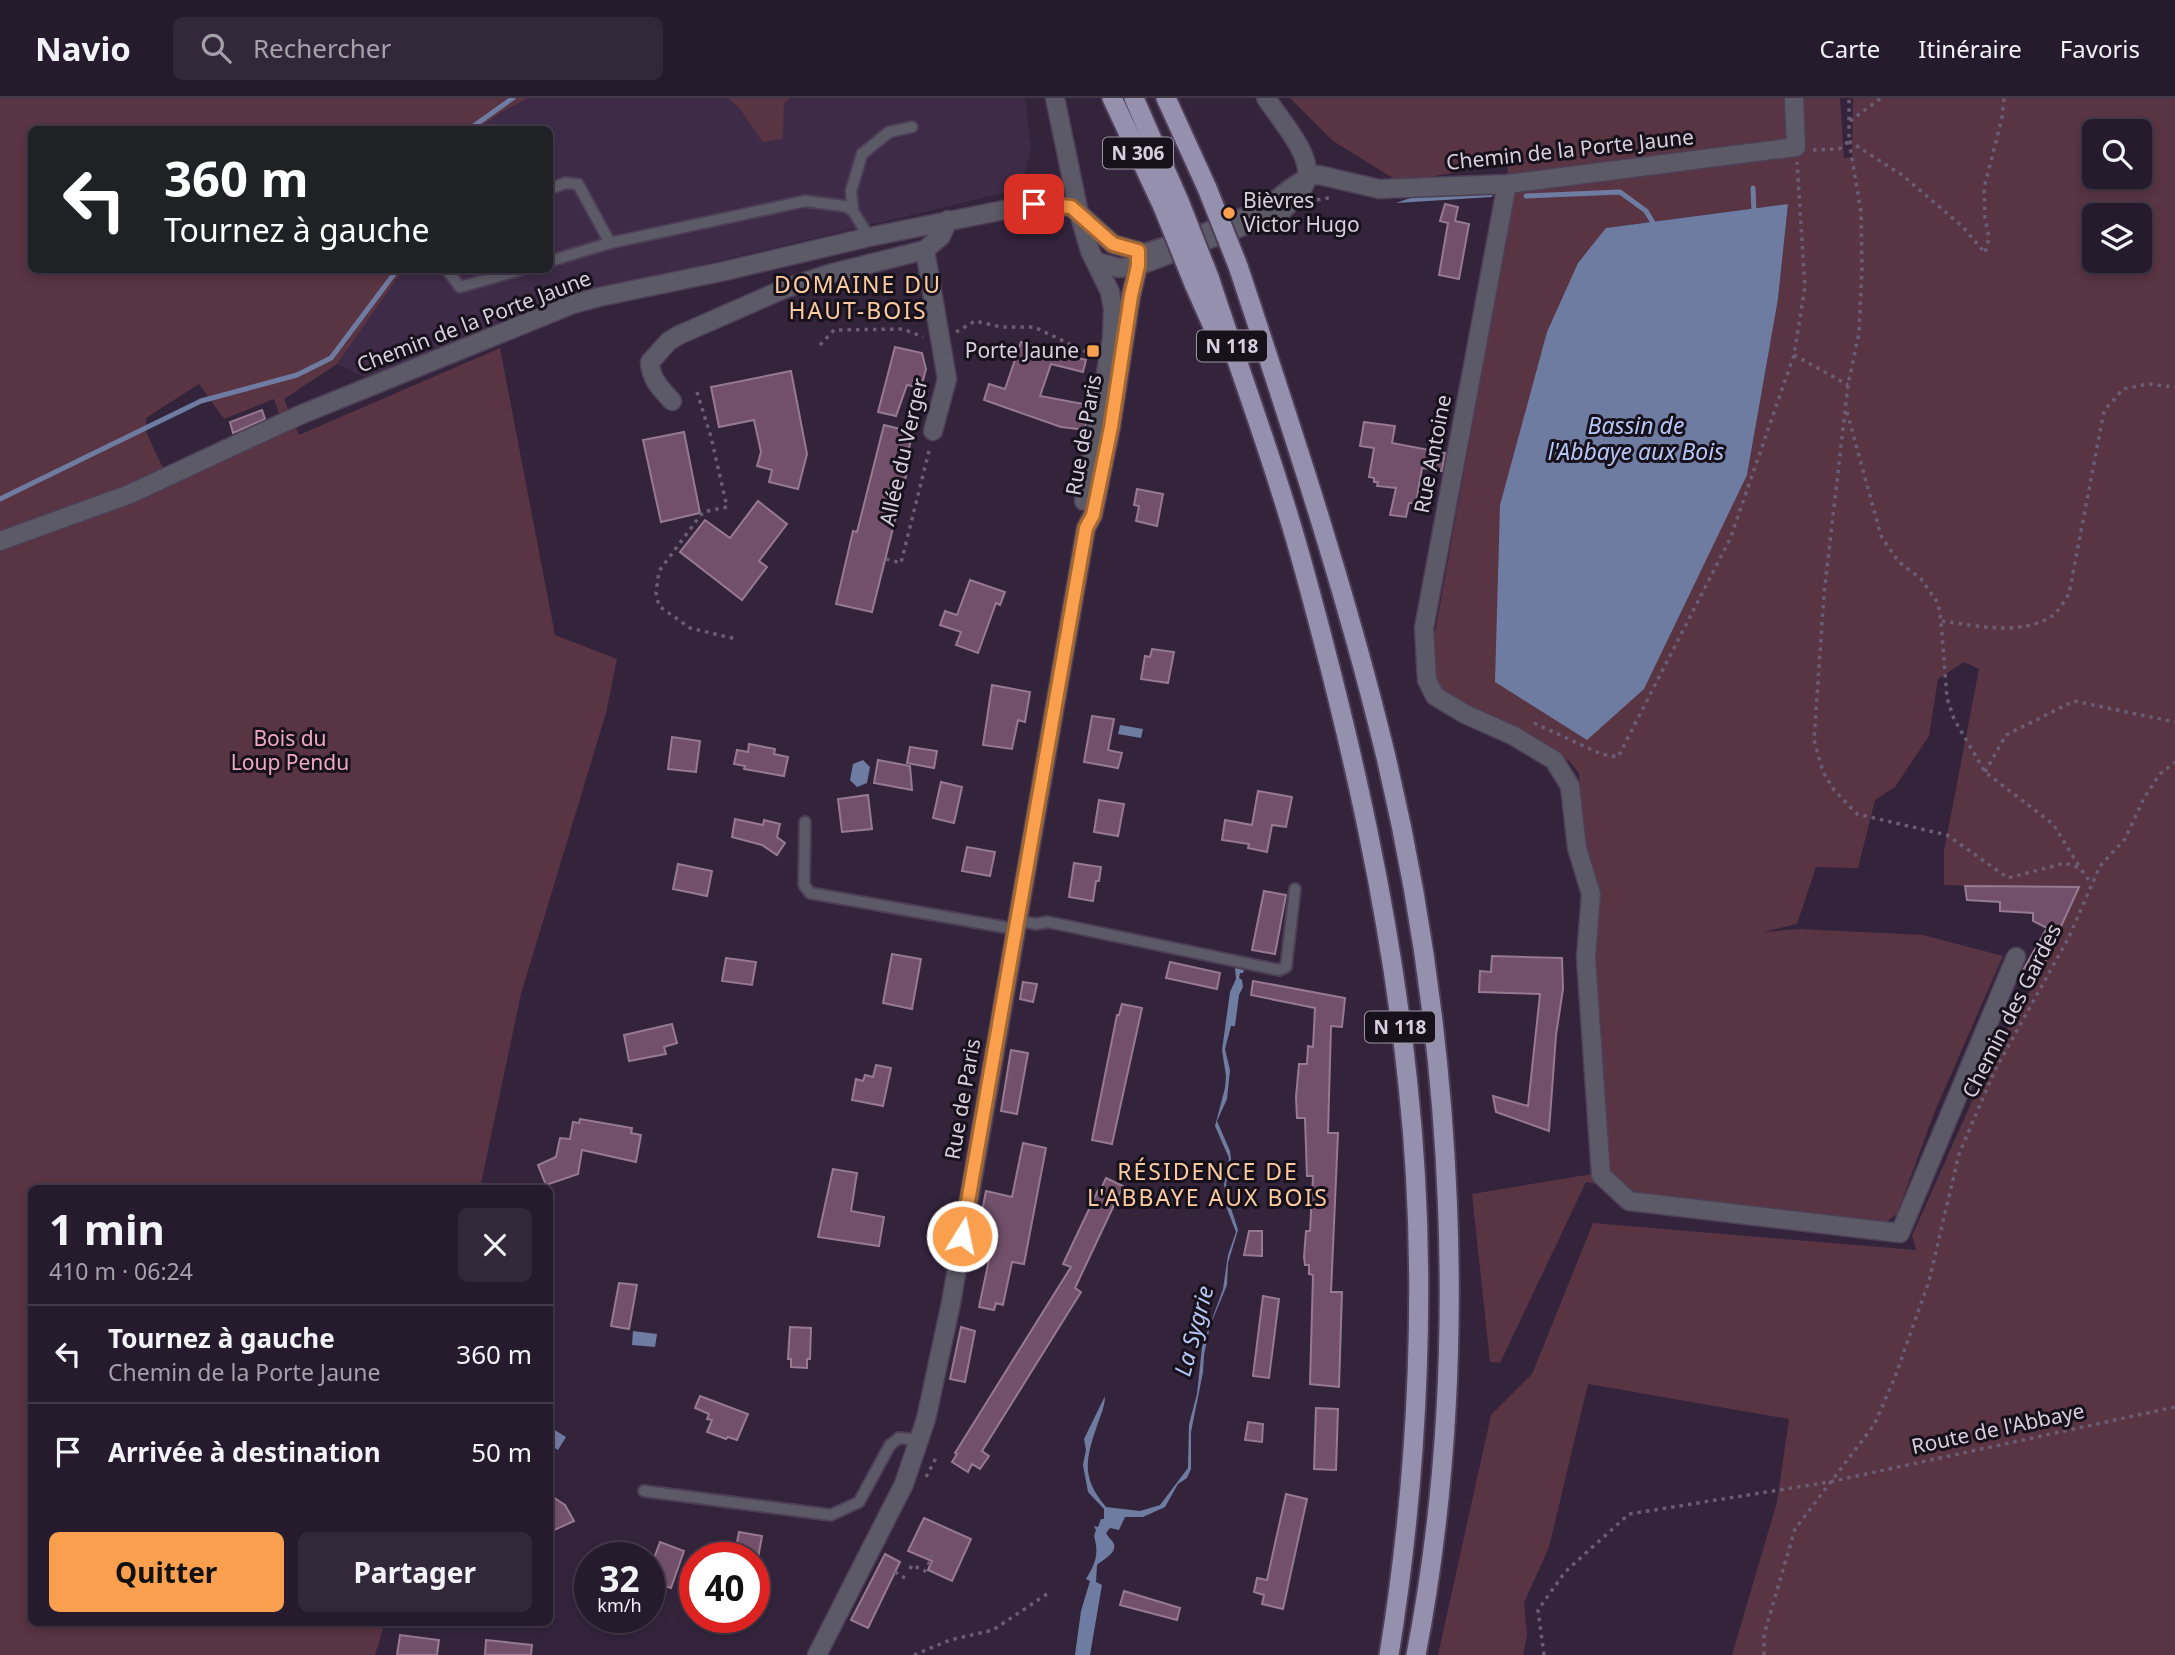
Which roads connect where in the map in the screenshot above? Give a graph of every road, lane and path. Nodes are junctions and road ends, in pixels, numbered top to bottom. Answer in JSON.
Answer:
{"nodes":[{"id":1,"x":1055,"y":98,"type":"edge"},
{"id":2,"x":1112,"y":98,"type":"edge"},
{"id":3,"x":1134,"y":98,"type":"edge"},
{"id":4,"x":1166,"y":98,"type":"edge"},
{"id":5,"x":1266,"y":98,"type":"edge"},
{"id":6,"x":1794,"y":98,"type":"edge"},
{"id":7,"x":1849,"y":98,"type":"edge"},
{"id":8,"x":1881,"y":98,"type":"edge"},
{"id":9,"x":2004,"y":98,"type":"edge"},
{"id":10,"x":1850,"y":121,"type":"junction"},
{"id":11,"x":912,"y":127,"type":"dead end"},
{"id":12,"x":1849,"y":141,"type":"junction"},
{"id":13,"x":1796,"y":147,"type":"junction"},
{"id":14,"x":1307,"y":176,"type":"junction"},
{"id":15,"x":1507,"y":184,"type":"junction"},
{"id":16,"x":553,"y":188,"type":"edge"},
{"id":17,"x":1170,"y":204,"type":"junction"},
{"id":18,"x":1298,"y":205,"type":"dead end"},
{"id":19,"x":853,"y":211,"type":"junction"},
{"id":20,"x":1280,"y":212,"type":"junction"},
{"id":21,"x":1079,"y":214,"type":"junction"},
{"id":22,"x":948,"y":220,"type":"junction"},
{"id":23,"x":869,"y":237,"type":"junction"},
{"id":24,"x":610,"y":243,"type":"junction"},
{"id":25,"x":1113,"y":244,"type":"junction"},
{"id":26,"x":925,"y":250,"type":"junction"},
{"id":27,"x":1138,"y":258,"type":"junction"},
{"id":28,"x":553,"y":260,"type":"edge"},
{"id":29,"x":1097,"y":262,"type":"junction"},
{"id":30,"x":449,"y":273,"type":"edge"},
{"id":31,"x":509,"y":273,"type":"edge"},
{"id":32,"x":903,"y":329,"type":"dead end"},
{"id":33,"x":939,"y":337,"type":"junction"},
{"id":34,"x":820,"y":345,"type":"dead end"},
{"id":35,"x":1085,"y":353,"type":"dead end"},
{"id":36,"x":1794,"y":355,"type":"junction"},
{"id":37,"x":1848,"y":385,"type":"junction"},
{"id":38,"x":2175,"y":387,"type":"edge"},
{"id":39,"x":697,"y":392,"type":"dead end"},
{"id":40,"x":1109,"y":393,"type":"junction"},
{"id":41,"x":672,"y":401,"type":"dead end"},
{"id":42,"x":1846,"y":409,"type":"junction"},
{"id":43,"x":933,"y":431,"type":"joint"},
{"id":44,"x":0,"y":541,"type":"edge"},
{"id":45,"x":886,"y":559,"type":"dead end"},
{"id":46,"x":1941,"y":621,"type":"junction"},
{"id":47,"x":736,"y":639,"type":"dead end"},
{"id":48,"x":2175,"y":722,"type":"edge"},
{"id":49,"x":1534,"y":723,"type":"dead end"},
{"id":50,"x":2175,"y":762,"type":"edge"},
{"id":51,"x":1985,"y":772,"type":"junction"},
{"id":52,"x":805,"y":822,"type":"dead end"},
{"id":53,"x":2080,"y":868,"type":"junction"},
{"id":54,"x":2091,"y":883,"type":"junction"},
{"id":55,"x":1295,"y":889,"type":"dead end"},
{"id":56,"x":1016,"y":924,"type":"junction"},
{"id":57,"x":2016,"y":957,"type":"dead end"},
{"id":58,"x":2175,"y":1407,"type":"edge"},
{"id":59,"x":919,"y":1440,"type":"junction"},
{"id":60,"x":1829,"y":1482,"type":"junction"},
{"id":61,"x":644,"y":1491,"type":"dead end"},
{"id":62,"x":934,"y":1553,"type":"dead end"},
{"id":63,"x":910,"y":1569,"type":"dead end"},
{"id":64,"x":895,"y":1572,"type":"dead end"},
{"id":65,"x":905,"y":1578,"type":"dead end"},
{"id":66,"x":1046,"y":1594,"type":"dead end"},
{"id":67,"x":817,"y":1655,"type":"edge"},
{"id":68,"x":914,"y":1655,"type":"edge"},
{"id":69,"x":1389,"y":1655,"type":"edge"},
{"id":70,"x":1416,"y":1655,"type":"edge"},
{"id":71,"x":1544,"y":1655,"type":"edge"},
{"id":72,"x":1764,"y":1655,"type":"edge"}],
"edges":[{"from":1,"to":21,"type":"street","name":"Rue de Paris"},
{"from":2,"to":17,"type":"highway","number":"N 306"},
{"from":3,"to":17,"type":"highway","number":"N 118"},
{"from":4,"to":70,"type":"highway","number":"N 118","bridge":true},
{"from":5,"to":14,"type":"street"},
{"from":6,"to":13,"type":"street"},
{"from":7,"to":10,"type":"path"},
{"from":8,"to":10,"type":"path"},
{"from":9,"to":12,"type":"path"},
{"from":10,"to":12,"type":"path"},
{"from":11,"to":19,"type":"lane"},
{"from":12,"to":13,"type":"path"},
{"from":12,"to":37,"type":"path"},
{"from":13,"to":15,"type":"street","name":"Chemin de la Porte Jaune"},
{"from":13,"to":36,"type":"path"},
{"from":14,"to":15,"type":"street","name":"Chemin de la Porte Jaune"},
{"from":14,"to":20,"type":"street"},
{"from":14,"to":27,"type":"lane"},
{"from":15,"to":57,"type":"street","name":"Rue Antoine"},
{"from":16,"to":24,"type":"lane"},
{"from":17,"to":69,"type":"highway","number":"N 118","bridge":true},
{"from":18,"to":20,"type":"street"},
{"from":19,"to":23,"type":"lane"},
{"from":19,"to":24,"type":"lane"},
{"from":20,"to":27,"type":"street"},
{"from":21,"to":22,"type":"street","name":"Chemin de la Porte Jaune"},
{"from":21,"to":25,"type":"street","name":"Chemin de la Porte Jaune"},
{"from":21,"to":29,"type":"street","name":"Rue de Paris"},
{"from":22,"to":23,"type":"street","name":"Chemin de la Porte Jaune"},
{"from":22,"to":26,"type":"street"},
{"from":23,"to":44,"type":"street","name":"Chemin de la Porte Jaune"},
{"from":24,"to":28,"type":"lane"},
{"from":25,"to":27,"type":"street","name":"Chemin de la Porte Jaune"},
{"from":25,"to":29,"type":"street"},
{"from":26,"to":33,"type":"street","name":"Allée du Verger"},
{"from":26,"to":41,"type":"street"},
{"from":27,"to":29,"type":"street"},
{"from":27,"to":40,"type":"street","name":"Rue de Paris"},
{"from":29,"to":40,"type":"street","name":"Rue de Paris"},
{"from":30,"to":31,"type":"lane"},
{"from":32,"to":34,"type":"path"},
{"from":33,"to":35,"type":"path"},
{"from":33,"to":43,"type":"street","name":"Allée du Verger"},
{"from":36,"to":37,"type":"path"},
{"from":36,"to":49,"type":"path"},
{"from":37,"to":42,"type":"path"},
{"from":38,"to":46,"type":"path"},
{"from":39,"to":47,"type":"path"},
{"from":40,"to":56,"type":"street","name":"Rue de Paris"},
{"from":42,"to":46,"type":"path"},
{"from":42,"to":53,"type":"path"},
{"from":43,"to":45,"type":"path","name":"Allée du Verger"},
{"from":46,"to":51,"type":"path"},
{"from":48,"to":51,"type":"path"},
{"from":50,"to":54,"type":"path","name":"Chemin des Gardes"},
{"from":51,"to":53,"type":"path"},
{"from":52,"to":56,"type":"lane"},
{"from":53,"to":54,"type":"path"},
{"from":54,"to":60,"type":"path","name":"Chemin des Gardes"},
{"from":55,"to":56,"type":"lane"},
{"from":56,"to":59,"type":"street","name":"Rue de Paris"},
{"from":58,"to":60,"type":"path","name":"Route de l'Abbaye"},
{"from":59,"to":61,"type":"lane"},
{"from":59,"to":67,"type":"street","name":"Rue de Paris"},
{"from":60,"to":71,"type":"path","name":"Route de l'Abbaye"},
{"from":60,"to":72,"type":"path","name":"Chemin des Gardes"},
{"from":62,"to":63,"type":"path"},
{"from":64,"to":65,"type":"path"},
{"from":66,"to":68,"type":"path"}]}
